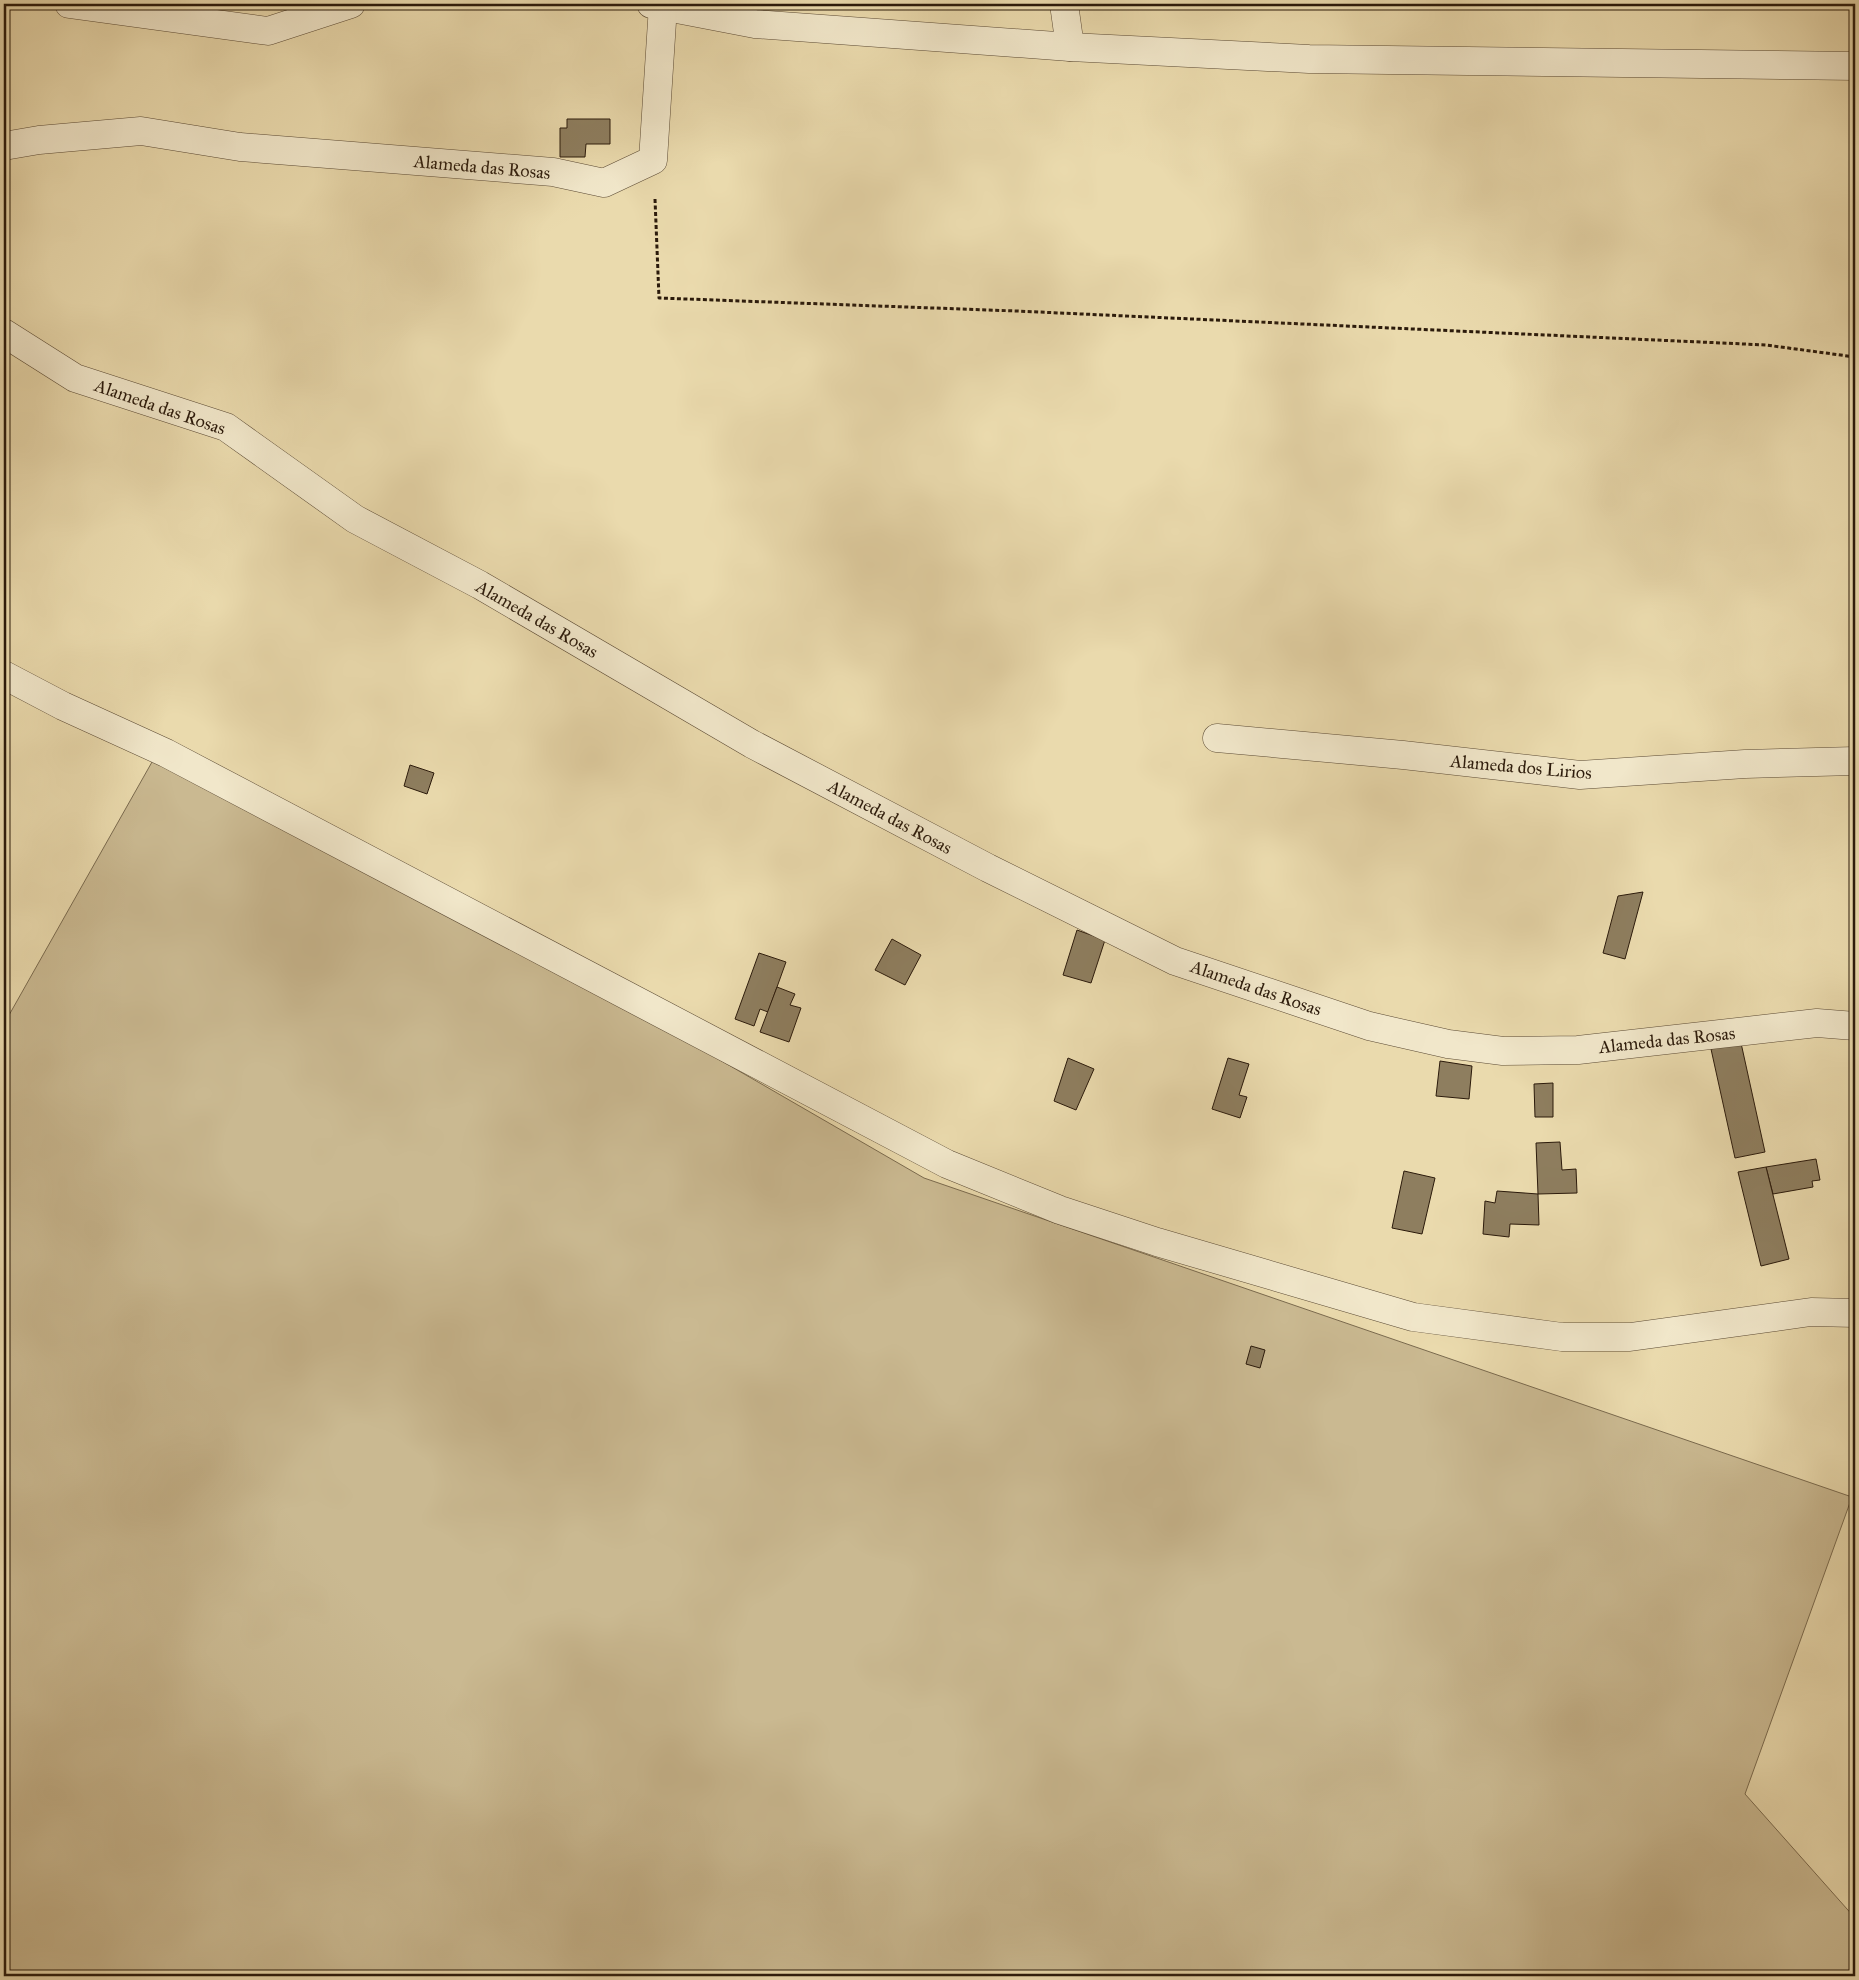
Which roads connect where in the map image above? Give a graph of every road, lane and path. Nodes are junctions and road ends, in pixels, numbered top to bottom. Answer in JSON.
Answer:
{"nodes":[{"id":1,"x":69,"y":4,"type":"edge"},
{"id":2,"x":350,"y":4,"type":"edge"},
{"id":3,"x":1064,"y":4,"type":"edge"},
{"id":4,"x":657,"y":5,"type":"edge"},
{"id":5,"x":1070,"y":47,"type":"junction"},
{"id":6,"x":1855,"y":66,"type":"edge"},
{"id":7,"x":4,"y":146,"type":"edge"},
{"id":8,"x":653,"y":160,"type":"junction"},
{"id":9,"x":4,"y":333,"type":"edge"},
{"id":10,"x":1855,"y":357,"type":"edge"},
{"id":11,"x":4,"y":675,"type":"edge"},
{"id":12,"x":1217,"y":738,"type":"dead end"},
{"id":13,"x":1855,"y":761,"type":"edge"},
{"id":14,"x":1855,"y":1026,"type":"edge"},
{"id":15,"x":1855,"y":1314,"type":"edge"}],
"edges":[{"from":1,"to":2,"type":"street"},
{"from":3,"to":5,"type":"street"},
{"from":4,"to":5,"type":"street"},
{"from":4,"to":8,"type":"street"},
{"from":5,"to":6,"type":"street"},
{"from":7,"to":8,"type":"street","name":"Alameda das Rosas"},
{"from":8,"to":10,"type":"path"},
{"from":9,"to":14,"type":"street","name":"Alameda das Rosas"},
{"from":11,"to":15,"type":"street"},
{"from":12,"to":13,"type":"street","name":"Alameda dos Lirios"}]}
